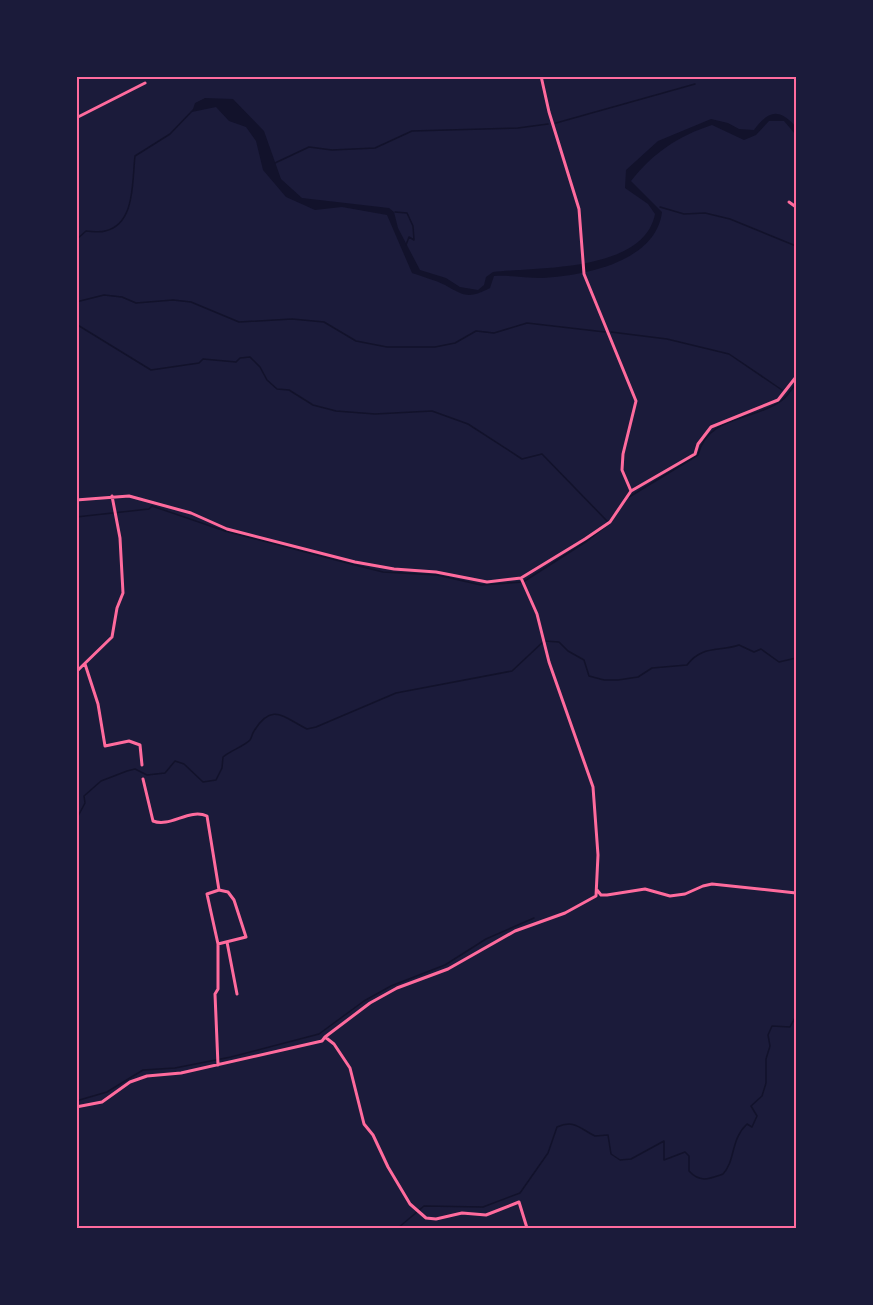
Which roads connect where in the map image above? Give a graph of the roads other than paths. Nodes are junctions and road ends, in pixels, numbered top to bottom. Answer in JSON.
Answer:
{"nodes":[{"id":1,"x":541,"y":76,"type":"edge"},
{"id":2,"x":145,"y":83,"type":"dead end"},
{"id":3,"x":76,"y":118,"type":"edge"},
{"id":4,"x":789,"y":202,"type":"dead end"},
{"id":5,"x":796,"y":207,"type":"edge"},
{"id":6,"x":796,"y":377,"type":"edge"},
{"id":7,"x":631,"y":491,"type":"junction"},
{"id":8,"x":112,"y":496,"type":"junction"},
{"id":9,"x":76,"y":500,"type":"edge"},
{"id":10,"x":521,"y":578,"type":"junction"},
{"id":11,"x":85,"y":664,"type":"junction"},
{"id":12,"x":76,"y":672,"type":"edge"},
{"id":13,"x":142,"y":765,"type":"dead end"},
{"id":14,"x":143,"y":779,"type":"dead end"},
{"id":15,"x":219,"y":890,"type":"junction"},
{"id":16,"x":597,"y":890,"type":"junction"},
{"id":17,"x":796,"y":893,"type":"edge"},
{"id":18,"x":227,"y":942,"type":"junction"},
{"id":19,"x":218,"y":944,"type":"junction"},
{"id":20,"x":237,"y":994,"type":"dead end"},
{"id":21,"x":325,"y":1037,"type":"junction"},
{"id":22,"x":218,"y":1065,"type":"junction"},
{"id":23,"x":76,"y":1107,"type":"edge"},
{"id":24,"x":527,"y":1228,"type":"edge"}],
"edges":[{"from":1,"to":7,"type":"street"},
{"from":2,"to":3,"type":"street"},
{"from":4,"to":5,"type":"street"},
{"from":6,"to":7,"type":"street"},
{"from":7,"to":10,"type":"street"},
{"from":8,"to":9,"type":"street"},
{"from":8,"to":10,"type":"street"},
{"from":8,"to":11,"type":"street"},
{"from":10,"to":16,"type":"street"},
{"from":11,"to":12,"type":"street"},
{"from":11,"to":13,"type":"street"},
{"from":14,"to":15,"type":"street"},
{"from":15,"to":18,"type":"street"},
{"from":15,"to":19,"type":"street"},
{"from":16,"to":17,"type":"street"},
{"from":16,"to":21,"type":"street"},
{"from":18,"to":19,"type":"street"},
{"from":18,"to":20,"type":"street"},
{"from":19,"to":22,"type":"street"},
{"from":21,"to":22,"type":"street"},
{"from":21,"to":24,"type":"street"},
{"from":22,"to":23,"type":"street"}]}
